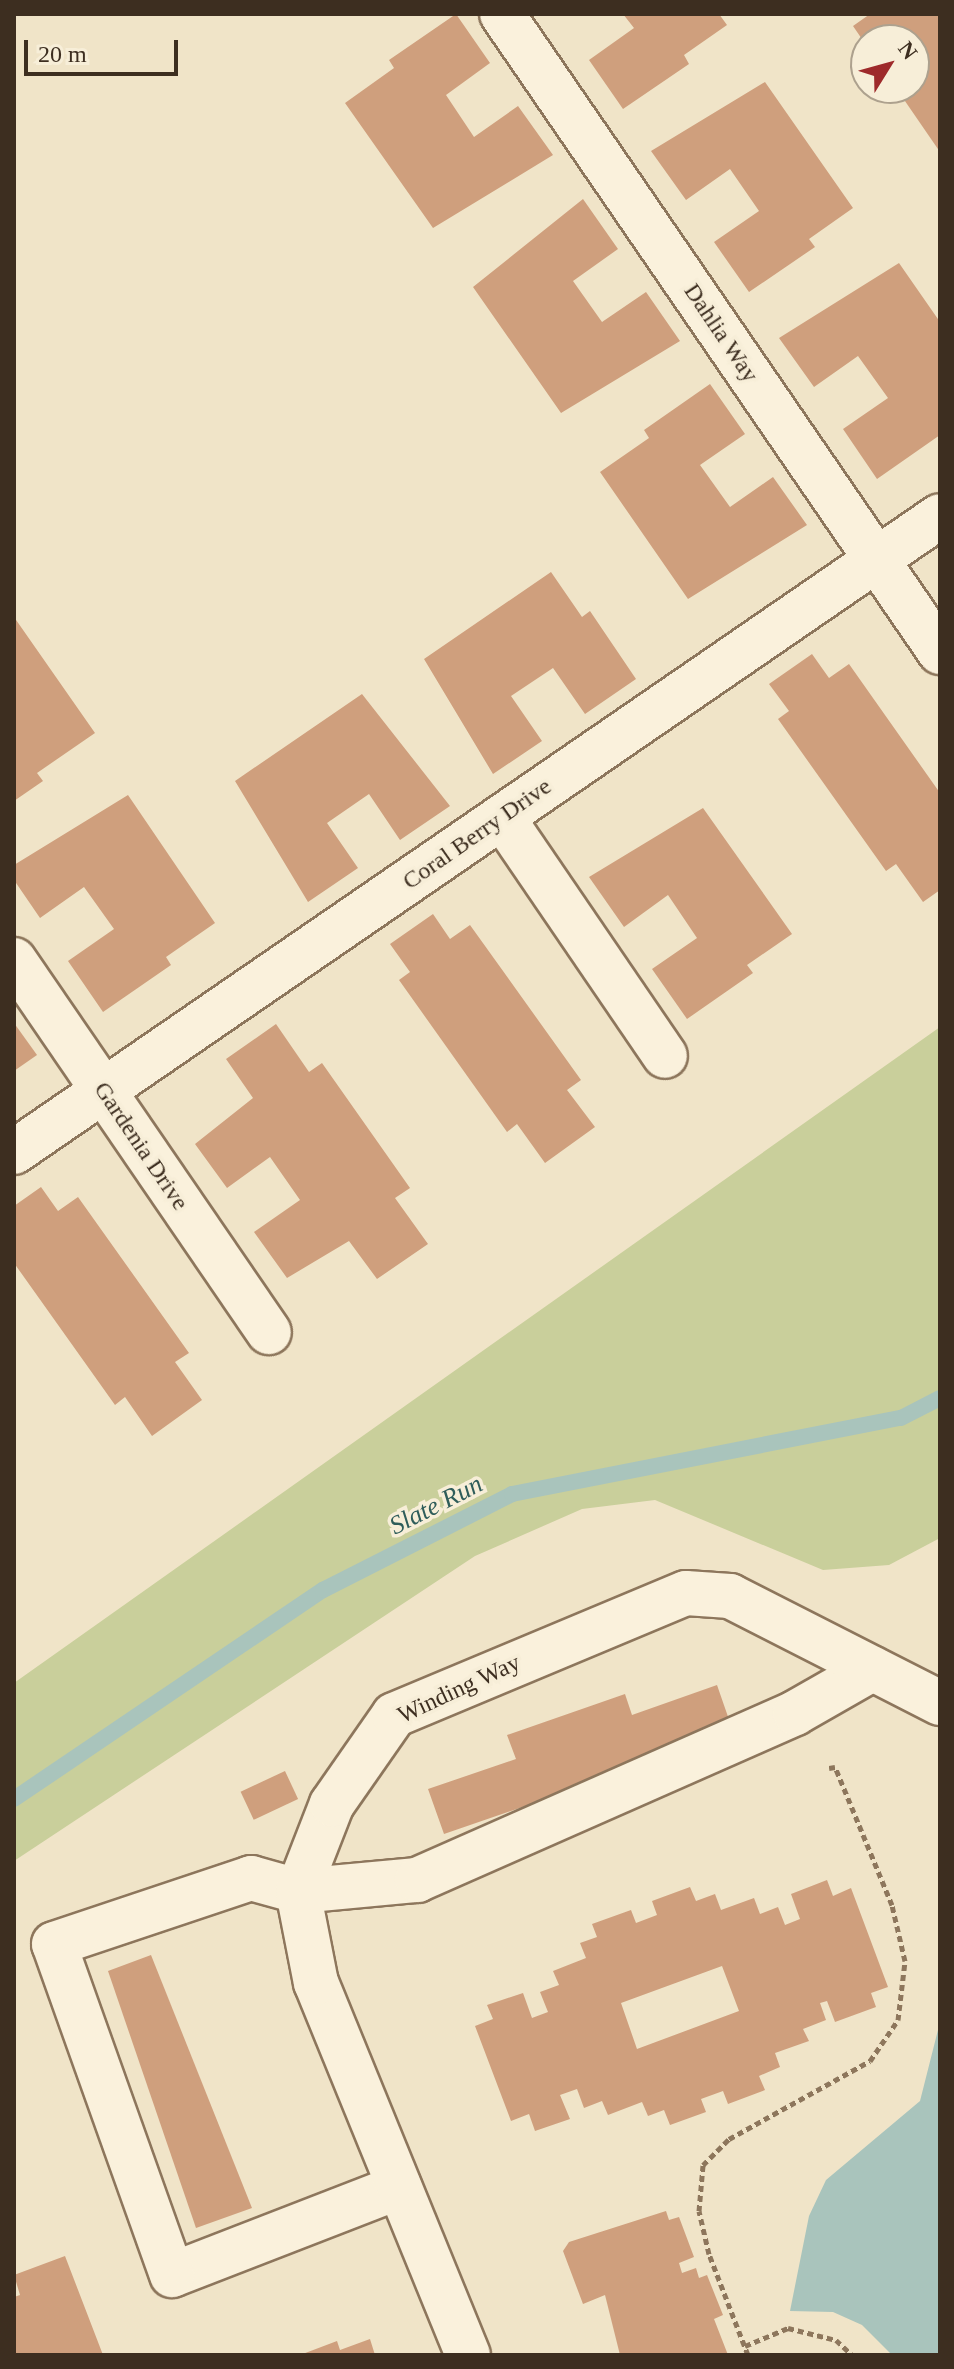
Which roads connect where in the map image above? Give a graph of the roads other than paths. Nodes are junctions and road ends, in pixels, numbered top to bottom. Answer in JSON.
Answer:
{"nodes":[{"id":1,"x":502,"y":14,"type":"edge"},
{"id":2,"x":940,"y":516,"type":"edge"},
{"id":3,"x":877,"y":559,"type":"junction"},
{"id":4,"x":940,"y":652,"type":"edge"},
{"id":5,"x":502,"y":817,"type":"junction"},
{"id":6,"x":14,"y":960,"type":"edge"},
{"id":7,"x":665,"y":1056,"type":"dead end"},
{"id":8,"x":103,"y":1091,"type":"junction"},
{"id":9,"x":14,"y":1152,"type":"edge"},
{"id":10,"x":269,"y":1332,"type":"dead end"},
{"id":11,"x":872,"y":1669,"type":"junction"},
{"id":12,"x":940,"y":1703,"type":"edge"},
{"id":13,"x":298,"y":1891,"type":"junction"},
{"id":14,"x":399,"y":2187,"type":"junction"},
{"id":15,"x":468,"y":2355,"type":"edge"}],
"edges":[{"from":1,"to":3,"type":"street","name":"Dahlia Way"},
{"from":2,"to":3,"type":"street","name":"Coral Berry Drive"},
{"from":3,"to":4,"type":"street","name":"Dahlia Way"},
{"from":3,"to":5,"type":"street","name":"Coral Berry Drive"},
{"from":5,"to":7,"type":"street"},
{"from":5,"to":8,"type":"street","name":"Coral Berry Drive"},
{"from":6,"to":8,"type":"street","name":"Gardenia Drive"},
{"from":8,"to":9,"type":"street","name":"Coral Berry Drive"},
{"from":8,"to":10,"type":"street","name":"Gardenia Drive"},
{"from":11,"to":12,"type":"street","name":"Winding Way"},
{"from":11,"to":13,"type":"street"},
{"from":11,"to":13,"type":"street","name":"Winding Way"},
{"from":13,"to":14,"type":"street"},
{"from":13,"to":14,"type":"street"},
{"from":14,"to":15,"type":"street"}]}
